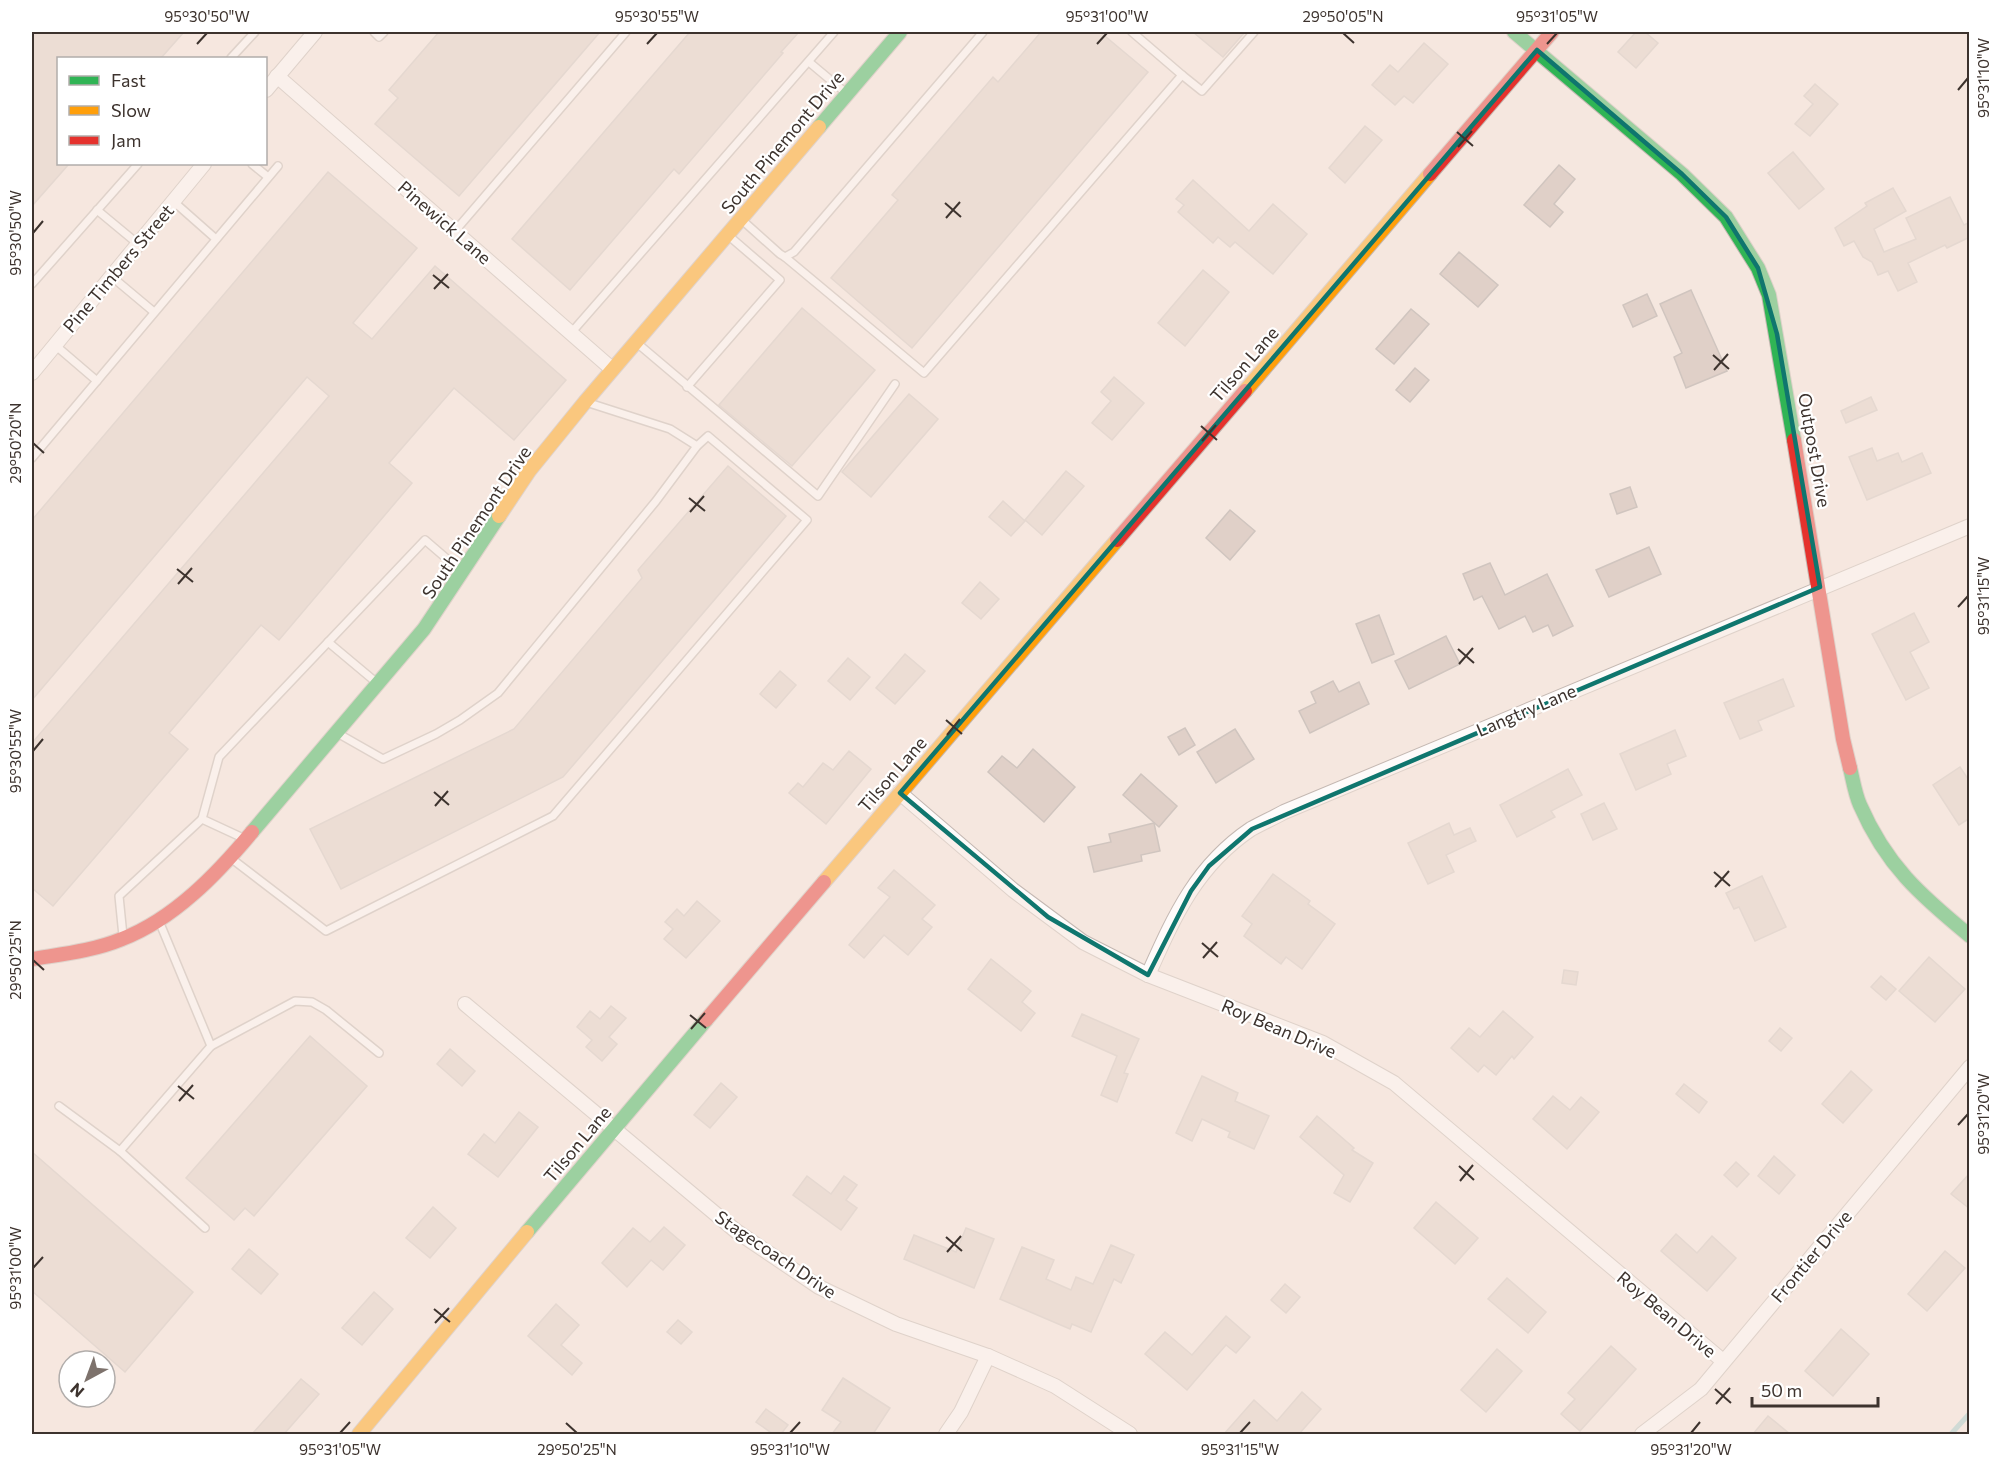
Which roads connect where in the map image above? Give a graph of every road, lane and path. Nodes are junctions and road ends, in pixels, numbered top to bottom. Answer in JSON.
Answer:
{"nodes":[{"id":1,"x":255,"y":32,"type":"edge"},
{"id":2,"x":315,"y":32,"type":"edge"},
{"id":3,"x":374,"y":32,"type":"edge"},
{"id":4,"x":384,"y":32,"type":"edge"},
{"id":5,"x":626,"y":32,"type":"edge"},
{"id":6,"x":834,"y":32,"type":"edge"},
{"id":7,"x":900,"y":32,"type":"edge"},
{"id":8,"x":983,"y":32,"type":"edge"},
{"id":9,"x":1132,"y":32,"type":"edge"},
{"id":10,"x":1254,"y":32,"type":"edge"},
{"id":11,"x":1514,"y":32,"type":"edge"},
{"id":12,"x":1552,"y":32,"type":"edge"},
{"id":13,"x":1537,"y":50,"type":"junction"},
{"id":14,"x":232,"y":57,"type":"edge"},
{"id":15,"x":809,"y":62,"type":"junction"},
{"id":16,"x":1182,"y":75,"type":"junction"},
{"id":17,"x":277,"y":76,"type":"junction"},
{"id":18,"x":267,"y":89,"type":"edge"},
{"id":19,"x":846,"y":93,"type":"junction"},
{"id":20,"x":137,"y":165,"type":"edge"},
{"id":21,"x":203,"y":165,"type":"edge"},
{"id":22,"x":253,"y":165,"type":"edge"},
{"id":23,"x":278,"y":166,"type":"dead end"},
{"id":24,"x":268,"y":177,"type":"junction"},
{"id":25,"x":173,"y":201,"type":"junction"},
{"id":26,"x":97,"y":210,"type":"junction"},
{"id":27,"x":741,"y":219,"type":"junction"},
{"id":28,"x":454,"y":231,"type":"junction"},
{"id":29,"x":727,"y":235,"type":"junction"},
{"id":30,"x":216,"y":239,"type":"junction"},
{"id":31,"x":138,"y":244,"type":"junction"},
{"id":32,"x":785,"y":257,"type":"junction"},
{"id":33,"x":111,"y":276,"type":"junction"},
{"id":34,"x":32,"y":284,"type":"edge"},
{"id":35,"x":154,"y":312,"type":"junction"},
{"id":36,"x":571,"y":333,"type":"junction"},
{"id":37,"x":636,"y":342,"type":"junction"},
{"id":38,"x":55,"y":345,"type":"junction"},
{"id":39,"x":612,"y":369,"type":"junction"},
{"id":40,"x":32,"y":373,"type":"edge"},
{"id":41,"x":96,"y":381,"type":"junction"},
{"id":42,"x":895,"y":384,"type":"dead end"},
{"id":43,"x":687,"y":387,"type":"junction"},
{"id":44,"x":585,"y":402,"type":"junction"},
{"id":45,"x":697,"y":446,"type":"junction"},
{"id":46,"x":32,"y":458,"type":"edge"},
{"id":47,"x":1970,"y":526,"type":"edge"},
{"id":48,"x":463,"y":573,"type":"junction"},
{"id":49,"x":1820,"y":587,"type":"junction"},
{"id":50,"x":328,"y":642,"type":"junction"},
{"id":51,"x":378,"y":684,"type":"junction"},
{"id":52,"x":337,"y":732,"type":"junction"},
{"id":53,"x":900,"y":793,"type":"junction"},
{"id":54,"x":202,"y":819,"type":"junction"},
{"id":55,"x":246,"y":839,"type":"junction"},
{"id":56,"x":230,"y":858,"type":"junction"},
{"id":57,"x":158,"y":919,"type":"junction"},
{"id":58,"x":1970,"y":936,"type":"edge"},
{"id":59,"x":123,"y":939,"type":"junction"},
{"id":60,"x":32,"y":959,"type":"edge"},
{"id":61,"x":1148,"y":975,"type":"junction"},
{"id":62,"x":465,"y":1004,"type":"dead end"},
{"id":63,"x":210,"y":1046,"type":"junction"},
{"id":64,"x":379,"y":1053,"type":"dead end"},
{"id":65,"x":1970,"y":1067,"type":"edge"},
{"id":66,"x":59,"y":1106,"type":"dead end"},
{"id":67,"x":613,"y":1129,"type":"junction"},
{"id":68,"x":120,"y":1151,"type":"junction"},
{"id":69,"x":204,"y":1228,"type":"dead end"},
{"id":70,"x":988,"y":1356,"type":"junction"},
{"id":71,"x":1723,"y":1361,"type":"junction"},
{"id":72,"x":358,"y":1434,"type":"edge"},
{"id":73,"x":946,"y":1434,"type":"edge"},
{"id":74,"x":1130,"y":1434,"type":"edge"},
{"id":75,"x":1642,"y":1434,"type":"edge"}],
"edges":[{"from":1,"to":14,"type":"lane"},
{"from":2,"to":17,"type":"street"},
{"from":3,"to":4,"type":"lane"},
{"from":5,"to":28,"type":"lane"},
{"from":6,"to":15,"type":"lane"},
{"from":7,"to":19,"type":"street","name":"South Pinemont Drive"},
{"from":8,"to":32,"type":"lane"},
{"from":9,"to":16,"type":"lane"},
{"from":10,"to":16,"type":"lane"},
{"from":11,"to":13,"type":"street","name":"Outpost Drive"},
{"from":12,"to":13,"type":"street","name":"Tilson Lane"},
{"from":13,"to":49,"type":"street","name":"Outpost Drive"},
{"from":13,"to":53,"type":"street","name":"Tilson Lane"},
{"from":15,"to":19,"type":"lane"},
{"from":15,"to":36,"type":"lane"},
{"from":16,"to":32,"type":"lane"},
{"from":17,"to":18,"type":"street"},
{"from":17,"to":28,"type":"street","name":"Pinewick Lane"},
{"from":19,"to":27,"type":"street","name":"South Pinemont Drive"},
{"from":20,"to":26,"type":"lane"},
{"from":21,"to":25,"type":"street","name":"Pine Timbers Street"},
{"from":22,"to":24,"type":"lane"},
{"from":23,"to":24,"type":"lane"},
{"from":24,"to":30,"type":"lane"},
{"from":25,"to":30,"type":"lane"},
{"from":25,"to":31,"type":"street","name":"Pine Timbers Street"},
{"from":26,"to":31,"type":"lane"},
{"from":26,"to":34,"type":"lane"},
{"from":27,"to":29,"type":"street","name":"South Pinemont Drive"},
{"from":27,"to":32,"type":"lane"},
{"from":28,"to":36,"type":"street","name":"Pinewick Lane"},
{"from":29,"to":37,"type":"street","name":"South Pinemont Drive"},
{"from":29,"to":43,"type":"lane"},
{"from":30,"to":35,"type":"lane"},
{"from":31,"to":33,"type":"street","name":"Pine Timbers Street"},
{"from":33,"to":35,"type":"lane"},
{"from":33,"to":38,"type":"street","name":"Pine Timbers Street"},
{"from":35,"to":41,"type":"lane"},
{"from":36,"to":39,"type":"street","name":"Pinewick Lane"},
{"from":37,"to":39,"type":"street","name":"South Pinemont Drive"},
{"from":37,"to":43,"type":"lane"},
{"from":38,"to":40,"type":"street","name":"Pine Timbers Street"},
{"from":38,"to":41,"type":"lane"},
{"from":39,"to":44,"type":"street","name":"South Pinemont Drive"},
{"from":41,"to":46,"type":"lane"},
{"from":42,"to":43,"type":"lane"},
{"from":44,"to":45,"type":"lane"},
{"from":44,"to":48,"type":"street","name":"South Pinemont Drive"},
{"from":45,"to":52,"type":"lane"},
{"from":45,"to":56,"type":"lane"},
{"from":47,"to":49,"type":"street","name":"Langtry Lane"},
{"from":48,"to":50,"type":"lane"},
{"from":48,"to":51,"type":"street","name":"South Pinemont Drive"},
{"from":49,"to":58,"type":"street","name":"Outpost Drive"},
{"from":49,"to":61,"type":"street","name":"Langtry Lane"},
{"from":50,"to":51,"type":"lane"},
{"from":50,"to":54,"type":"lane"},
{"from":51,"to":52,"type":"street","name":"South Pinemont Drive"},
{"from":52,"to":55,"type":"street","name":"South Pinemont Drive"},
{"from":53,"to":61,"type":"street","name":"Roy Bean Drive"},
{"from":53,"to":67,"type":"street","name":"Tilson Lane"},
{"from":54,"to":55,"type":"lane"},
{"from":54,"to":59,"type":"lane"},
{"from":55,"to":56,"type":"street","name":"South Pinemont Drive"},
{"from":56,"to":57,"type":"street","name":"South Pinemont Drive"},
{"from":57,"to":59,"type":"street","name":"South Pinemont Drive"},
{"from":57,"to":63,"type":"lane"},
{"from":59,"to":60,"type":"street","name":"South Pinemont Drive"},
{"from":61,"to":71,"type":"street","name":"Roy Bean Drive"},
{"from":62,"to":67,"type":"street","name":"Stagecoach Drive"},
{"from":63,"to":64,"type":"lane"},
{"from":63,"to":68,"type":"lane"},
{"from":65,"to":71,"type":"street","name":"Frontier Drive"},
{"from":66,"to":68,"type":"lane"},
{"from":67,"to":70,"type":"street","name":"Stagecoach Drive"},
{"from":67,"to":72,"type":"street","name":"Tilson Lane"},
{"from":68,"to":69,"type":"lane"},
{"from":70,"to":73,"type":"street"},
{"from":70,"to":74,"type":"street","name":"Stagecoach Drive"},
{"from":71,"to":75,"type":"street","name":"Frontier Drive"}]}
